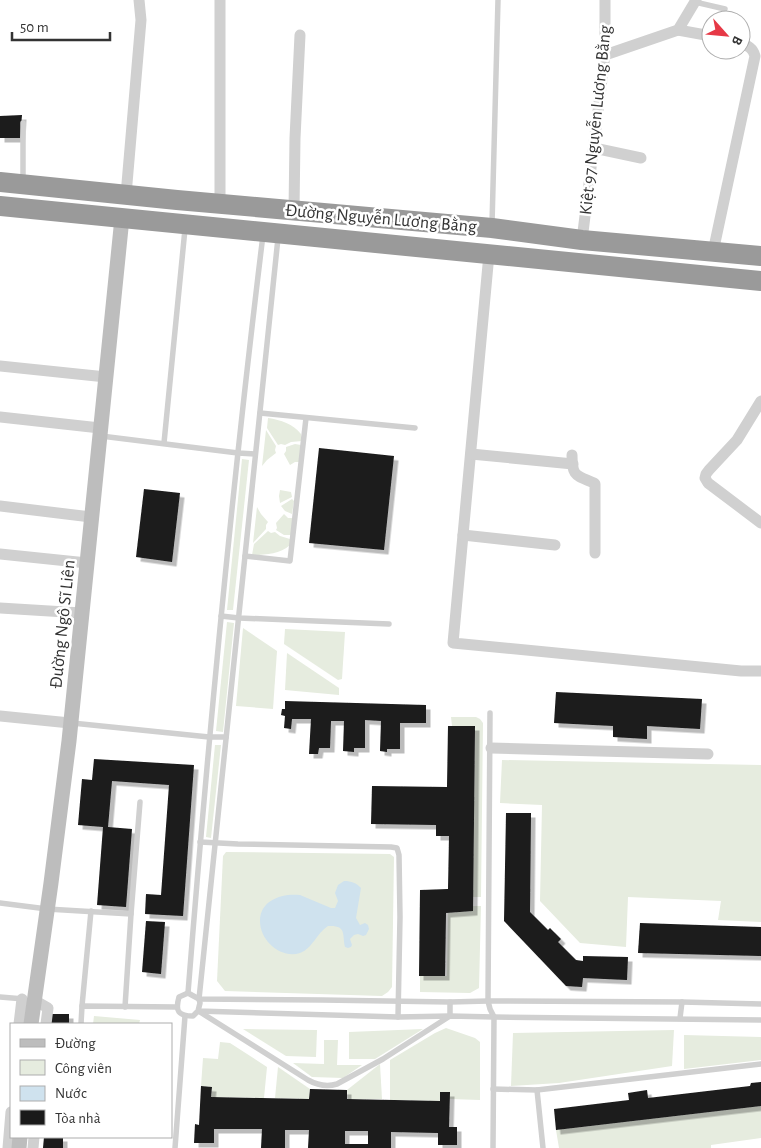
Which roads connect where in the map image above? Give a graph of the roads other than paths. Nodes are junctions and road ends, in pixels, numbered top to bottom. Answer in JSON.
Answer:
{"nodes":[{"id":1,"x":139,"y":0,"type":"edge"},
{"id":2,"x":220,"y":0,"type":"edge"},
{"id":3,"x":498,"y":0,"type":"edge"},
{"id":4,"x":605,"y":0,"type":"edge"},
{"id":5,"x":695,"y":1,"type":"edge"},
{"id":6,"x":725,"y":9,"type":"dead end"},
{"id":7,"x":678,"y":30,"type":"junction"},
{"id":8,"x":701,"y":34,"type":"edge"},
{"id":9,"x":300,"y":35,"type":"dead end"},
{"id":10,"x":751,"y":48,"type":"edge"},
{"id":11,"x":605,"y":55,"type":"junction"},
{"id":12,"x":22,"y":123,"type":"dead end"},
{"id":13,"x":594,"y":148,"type":"junction"},
{"id":14,"x":640,"y":158,"type":"dead end"},
{"id":15,"x":0,"y":182,"type":"edge"},
{"id":16,"x":23,"y":184,"type":"junction"},
{"id":17,"x":126,"y":195,"type":"junction"},
{"id":18,"x":220,"y":203,"type":"junction"},
{"id":19,"x":0,"y":206,"type":"edge"},
{"id":20,"x":270,"y":208,"type":"junction"},
{"id":21,"x":294,"y":210,"type":"junction"},
{"id":22,"x":122,"y":218,"type":"junction"},
{"id":23,"x":186,"y":224,"type":"junction"},
{"id":24,"x":492,"y":228,"type":"junction"},
{"id":25,"x":270,"y":233,"type":"junction"},
{"id":26,"x":582,"y":240,"type":"junction"},
{"id":27,"x":712,"y":252,"type":"junction"},
{"id":28,"x":489,"y":254,"type":"junction"},
{"id":29,"x":761,"y":256,"type":"edge"},
{"id":30,"x":761,"y":281,"type":"edge"},
{"id":31,"x":0,"y":366,"type":"edge"},
{"id":32,"x":106,"y":377,"type":"junction"},
{"id":33,"x":761,"y":401,"type":"edge"},
{"id":34,"x":260,"y":413,"type":"junction"},
{"id":35,"x":0,"y":418,"type":"edge"},
{"id":36,"x":306,"y":418,"type":"junction"},
{"id":37,"x":414,"y":428,"type":"dead end"},
{"id":38,"x":100,"y":432,"type":"junction"},
{"id":39,"x":164,"y":443,"type":"junction"},
{"id":40,"x":238,"y":453,"type":"junction"},
{"id":41,"x":255,"y":454,"type":"junction"},
{"id":42,"x":471,"y":454,"type":"junction"},
{"id":43,"x":0,"y":506,"type":"edge"},
{"id":44,"x":91,"y":517,"type":"junction"},
{"id":45,"x":761,"y":524,"type":"edge"},
{"id":46,"x":463,"y":535,"type":"junction"},
{"id":47,"x":555,"y":545,"type":"dead end"},
{"id":48,"x":594,"y":553,"type":"dead end"},
{"id":49,"x":0,"y":554,"type":"edge"},
{"id":50,"x":245,"y":556,"type":"junction"},
{"id":51,"x":87,"y":563,"type":"junction"},
{"id":52,"x":0,"y":608,"type":"edge"},
{"id":53,"x":82,"y":613,"type":"junction"},
{"id":54,"x":221,"y":616,"type":"junction"},
{"id":55,"x":239,"y":618,"type":"junction"},
{"id":56,"x":389,"y":624,"type":"dead end"},
{"id":57,"x":761,"y":671,"type":"edge"},
{"id":58,"x":490,"y":713,"type":"dead end"},
{"id":59,"x":0,"y":716,"type":"edge"},
{"id":60,"x":70,"y":723,"type":"junction"},
{"id":61,"x":209,"y":737,"type":"junction"},
{"id":62,"x":226,"y":737,"type":"junction"},
{"id":63,"x":490,"y":748,"type":"junction"},
{"id":64,"x":708,"y":754,"type":"dead end"},
{"id":65,"x":140,"y":802,"type":"dead end"},
{"id":66,"x":200,"y":842,"type":"junction"},
{"id":67,"x":215,"y":844,"type":"junction"},
{"id":68,"x":0,"y":903,"type":"edge"},
{"id":69,"x":47,"y":909,"type":"junction"},
{"id":70,"x":91,"y":911,"type":"junction"},
{"id":71,"x":131,"y":914,"type":"junction"},
{"id":72,"x":188,"y":993,"type":"junction"},
{"id":73,"x":0,"y":997,"type":"edge"},
{"id":74,"x":199,"y":999,"type":"junction"},
{"id":75,"x":399,"y":1001,"type":"junction"},
{"id":76,"x":488,"y":1001,"type":"junction"},
{"id":77,"x":450,"y":1002,"type":"junction"},
{"id":78,"x":682,"y":1002,"type":"junction"},
{"id":79,"x":761,"y":1004,"type":"edge"},
{"id":80,"x":82,"y":1006,"type":"junction"},
{"id":81,"x":125,"y":1007,"type":"junction"},
{"id":82,"x":176,"y":1008,"type":"junction"},
{"id":83,"x":29,"y":1009,"type":"edge"},
{"id":84,"x":198,"y":1011,"type":"junction"},
{"id":85,"x":185,"y":1016,"type":"junction"},
{"id":86,"x":450,"y":1016,"type":"junction"},
{"id":87,"x":398,"y":1017,"type":"junction"},
{"id":88,"x":494,"y":1017,"type":"junction"},
{"id":89,"x":680,"y":1018,"type":"junction"},
{"id":90,"x":761,"y":1020,"type":"edge"},
{"id":91,"x":20,"y":1023,"type":"edge"},
{"id":92,"x":46,"y":1023,"type":"edge"},
{"id":93,"x":81,"y":1023,"type":"edge"},
{"id":94,"x":761,"y":1064,"type":"edge"},
{"id":95,"x":493,"y":1089,"type":"junction"},
{"id":96,"x":537,"y":1090,"type":"junction"},
{"id":97,"x":10,"y":1124,"type":"edge"},
{"id":98,"x":8,"y":1148,"type":"edge"},
{"id":99,"x":176,"y":1148,"type":"edge"},
{"id":100,"x":493,"y":1148,"type":"edge"},
{"id":101,"x":543,"y":1148,"type":"edge"}],
"edges":[{"from":1,"to":17,"type":"street"},
{"from":2,"to":18,"type":"street"},
{"from":3,"to":24,"type":"lane"},
{"from":4,"to":11,"type":"street","name":"Kiệt 97 Nguyễn Lương Bằng"},
{"from":5,"to":6,"type":"lane"},
{"from":5,"to":7,"type":"street"},
{"from":7,"to":8,"type":"street"},
{"from":7,"to":11,"type":"street"},
{"from":9,"to":21,"type":"street"},
{"from":10,"to":27,"type":"street"},
{"from":11,"to":13,"type":"street","name":"Kiệt 97 Nguyễn Lương Bằng"},
{"from":12,"to":16,"type":"lane"},
{"from":13,"to":14,"type":"street"},
{"from":13,"to":26,"type":"street","name":"Kiệt 97 Nguyễn Lương Bằng"},
{"from":15,"to":16,"type":"highway","name":"Đường Nguyễn Lương Bằng"},
{"from":16,"to":17,"type":"highway","name":"Đường Nguyễn Lương Bằng"},
{"from":17,"to":18,"type":"highway","name":"Đường Nguyễn Lương Bằng"},
{"from":18,"to":20,"type":"highway","name":"Đường Nguyễn Lương Bằng"},
{"from":19,"to":22,"type":"highway","name":"Đường Nguyễn Lương Bằng"},
{"from":20,"to":21,"type":"highway","name":"Đường Nguyễn Lương Bằng"},
{"from":20,"to":25,"type":"highway"},
{"from":21,"to":24,"type":"highway","name":"Đường Nguyễn Lương Bằng"},
{"from":22,"to":23,"type":"highway","name":"Đường Nguyễn Lương Bằng"},
{"from":22,"to":32,"type":"street","name":"Đường Ngô Sĩ Liên"},
{"from":23,"to":25,"type":"highway","name":"Đường Nguyễn Lương Bằng"},
{"from":23,"to":39,"type":"lane"},
{"from":24,"to":26,"type":"highway","name":"Đường Nguyễn Lương Bằng"},
{"from":25,"to":28,"type":"highway","name":"Đường Nguyễn Lương Bằng"},
{"from":25,"to":34,"type":"lane"},
{"from":25,"to":40,"type":"lane"},
{"from":26,"to":27,"type":"highway","name":"Đường Nguyễn Lương Bằng"},
{"from":27,"to":29,"type":"highway","name":"Đường Nguyễn Lương Bằng"},
{"from":28,"to":30,"type":"highway","name":"Đường Nguyễn Lương Bằng"},
{"from":28,"to":42,"type":"street"},
{"from":31,"to":32,"type":"street"},
{"from":32,"to":38,"type":"street","name":"Đường Ngô Sĩ Liên"},
{"from":33,"to":45,"type":"street"},
{"from":34,"to":36,"type":"lane"},
{"from":34,"to":41,"type":"lane"},
{"from":35,"to":38,"type":"street"},
{"from":36,"to":37,"type":"lane"},
{"from":36,"to":50,"type":"lane"},
{"from":38,"to":39,"type":"lane"},
{"from":38,"to":44,"type":"street","name":"Đường Ngô Sĩ Liên"},
{"from":39,"to":40,"type":"lane"},
{"from":40,"to":41,"type":"lane"},
{"from":40,"to":54,"type":"lane"},
{"from":41,"to":50,"type":"lane"},
{"from":42,"to":46,"type":"street"},
{"from":42,"to":48,"type":"street"},
{"from":43,"to":44,"type":"street"},
{"from":44,"to":51,"type":"street","name":"Đường Ngô Sĩ Liên"},
{"from":46,"to":47,"type":"street"},
{"from":46,"to":57,"type":"street"},
{"from":49,"to":51,"type":"street"},
{"from":50,"to":55,"type":"lane"},
{"from":51,"to":53,"type":"street","name":"Đường Ngô Sĩ Liên"},
{"from":52,"to":53,"type":"street"},
{"from":53,"to":60,"type":"street","name":"Đường Ngô Sĩ Liên"},
{"from":54,"to":55,"type":"lane"},
{"from":54,"to":61,"type":"lane"},
{"from":55,"to":56,"type":"lane"},
{"from":55,"to":62,"type":"lane"},
{"from":58,"to":63,"type":"lane"},
{"from":59,"to":60,"type":"street"},
{"from":60,"to":61,"type":"lane"},
{"from":60,"to":69,"type":"street","name":"Đường Ngô Sĩ Liên"},
{"from":61,"to":62,"type":"lane"},
{"from":61,"to":66,"type":"lane"},
{"from":62,"to":67,"type":"lane"},
{"from":63,"to":64,"type":"street"},
{"from":63,"to":76,"type":"lane"},
{"from":65,"to":71,"type":"lane"},
{"from":66,"to":67,"type":"lane"},
{"from":66,"to":72,"type":"lane"},
{"from":67,"to":74,"type":"lane"},
{"from":67,"to":75,"type":"lane"},
{"from":68,"to":69,"type":"lane"},
{"from":69,"to":70,"type":"lane"},
{"from":69,"to":83,"type":"street","name":"Đường Ngô Sĩ Liên"},
{"from":70,"to":71,"type":"lane"},
{"from":70,"to":80,"type":"lane"},
{"from":71,"to":81,"type":"lane"},
{"from":72,"to":74,"type":"lane"},
{"from":72,"to":82,"type":"lane"},
{"from":73,"to":83,"type":"lane"},
{"from":74,"to":75,"type":"lane"},
{"from":74,"to":84,"type":"lane"},
{"from":75,"to":77,"type":"lane"},
{"from":75,"to":87,"type":"lane"},
{"from":76,"to":77,"type":"lane"},
{"from":76,"to":78,"type":"lane"},
{"from":76,"to":88,"type":"lane"},
{"from":77,"to":86,"type":"lane"},
{"from":78,"to":79,"type":"lane"},
{"from":78,"to":89,"type":"lane"},
{"from":80,"to":81,"type":"lane"},
{"from":80,"to":93,"type":"lane"},
{"from":81,"to":82,"type":"lane"},
{"from":82,"to":85,"type":"lane"},
{"from":83,"to":91,"type":"street"},
{"from":83,"to":92,"type":"street"},
{"from":84,"to":85,"type":"lane"},
{"from":84,"to":86,"type":"lane"},
{"from":84,"to":87,"type":"lane"},
{"from":85,"to":99,"type":"lane"},
{"from":86,"to":87,"type":"lane"},
{"from":86,"to":88,"type":"lane"},
{"from":88,"to":89,"type":"lane"},
{"from":88,"to":95,"type":"lane"},
{"from":89,"to":90,"type":"lane"},
{"from":94,"to":96,"type":"lane"},
{"from":95,"to":96,"type":"lane"},
{"from":95,"to":100,"type":"lane"},
{"from":96,"to":101,"type":"lane"},
{"from":97,"to":98,"type":"street"}]}
